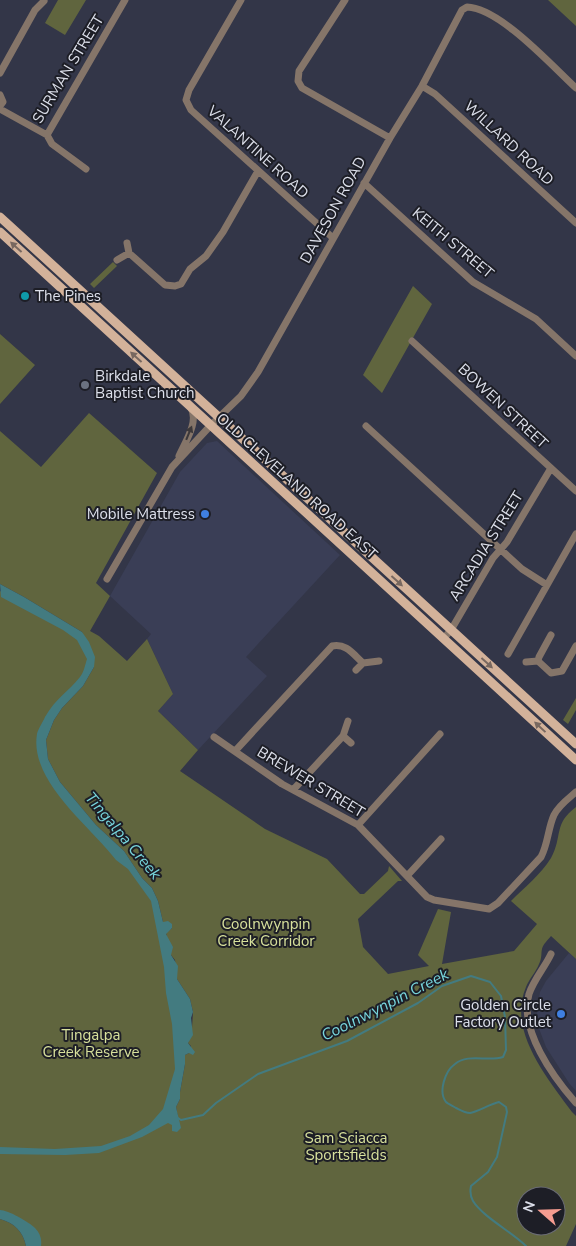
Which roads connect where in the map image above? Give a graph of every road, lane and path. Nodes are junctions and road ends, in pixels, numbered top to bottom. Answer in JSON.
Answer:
{"nodes":[{"id":1,"x":125,"y":0,"type":"edge"},
{"id":2,"x":241,"y":0,"type":"edge"},
{"id":3,"x":345,"y":0,"type":"edge"},
{"id":4,"x":44,"y":1,"type":"dead end"},
{"id":5,"x":0,"y":73,"type":"edge"},
{"id":6,"x":422,"y":86,"type":"junction"},
{"id":7,"x":576,"y":88,"type":"edge"},
{"id":8,"x":1,"y":103,"type":"edge"},
{"id":9,"x":47,"y":135,"type":"junction"},
{"id":10,"x":390,"y":138,"type":"junction"},
{"id":11,"x":86,"y":170,"type":"dead end"},
{"id":12,"x":258,"y":171,"type":"junction"},
{"id":13,"x":364,"y":183,"type":"junction"},
{"id":14,"x":0,"y":217,"type":"edge"},
{"id":15,"x":576,"y":223,"type":"edge"},
{"id":16,"x":0,"y":232,"type":"edge"},
{"id":17,"x":333,"y":238,"type":"junction"},
{"id":18,"x":127,"y":243,"type":"dead end"},
{"id":19,"x":129,"y":253,"type":"junction"},
{"id":20,"x":116,"y":260,"type":"dead end"},
{"id":21,"x":412,"y":341,"type":"dead end"},
{"id":22,"x":576,"y":356,"type":"edge"},
{"id":23,"x":189,"y":405,"type":"junction"},
{"id":24,"x":219,"y":418,"type":"junction"},
{"id":25,"x":211,"y":425,"type":"junction"},
{"id":26,"x":366,"y":426,"type":"dead end"},
{"id":27,"x":176,"y":461,"type":"junction"},
{"id":28,"x":551,"y":468,"type":"junction"},
{"id":29,"x":576,"y":491,"type":"edge"},
{"id":30,"x":576,"y":534,"type":"edge"},
{"id":31,"x":502,"y":549,"type":"junction"},
{"id":32,"x":107,"y":579,"type":"dead end"},
{"id":33,"x":547,"y":585,"type":"junction"},
{"id":34,"x":451,"y":630,"type":"junction"},
{"id":35,"x":551,"y":635,"type":"dead end"},
{"id":36,"x":444,"y":638,"type":"junction"},
{"id":37,"x":576,"y":646,"type":"edge"},
{"id":38,"x":508,"y":654,"type":"dead end"},
{"id":39,"x":379,"y":661,"type":"dead end"},
{"id":40,"x":538,"y":661,"type":"junction"},
{"id":41,"x":363,"y":662,"type":"junction"},
{"id":42,"x":526,"y":662,"type":"dead end"},
{"id":43,"x":356,"y":670,"type":"dead end"},
{"id":44,"x":348,"y":720,"type":"dead end"},
{"id":45,"x":440,"y":734,"type":"dead end"},
{"id":46,"x":342,"y":736,"type":"junction"},
{"id":47,"x":214,"y":737,"type":"dead end"},
{"id":48,"x":351,"y":744,"type":"dead end"},
{"id":49,"x":576,"y":744,"type":"edge"},
{"id":50,"x":235,"y":751,"type":"junction"},
{"id":51,"x":576,"y":760,"type":"edge"},
{"id":52,"x":293,"y":790,"type":"junction"},
{"id":53,"x":576,"y":792,"type":"edge"},
{"id":54,"x":358,"y":825,"type":"junction"},
{"id":55,"x":441,"y":839,"type":"dead end"},
{"id":56,"x":408,"y":876,"type":"junction"},
{"id":57,"x":551,"y":954,"type":"dead end"},
{"id":58,"x":576,"y":1103,"type":"edge"}],
"edges":[{"from":1,"to":9,"type":"street","name":"SURMAN STREET"},
{"from":2,"to":12,"type":"street","name":"VALANTINE ROAD"},
{"from":3,"to":10,"type":"street"},
{"from":4,"to":5,"type":"street"},
{"from":6,"to":7,"type":"street","name":"DAVESON ROAD"},
{"from":6,"to":10,"type":"street","name":"DAVESON ROAD"},
{"from":6,"to":15,"type":"street","name":"WILLARD ROAD"},
{"from":8,"to":9,"type":"street","name":"SURMAN STREET"},
{"from":9,"to":11,"type":"street"},
{"from":10,"to":13,"type":"street","name":"DAVESON ROAD"},
{"from":12,"to":17,"type":"street","name":"VALANTINE ROAD"},
{"from":12,"to":19,"type":"street"},
{"from":13,"to":17,"type":"street","name":"DAVESON ROAD"},
{"from":13,"to":22,"type":"street","name":"KEITH STREET"},
{"from":14,"to":24,"type":"main road","name":"OLD CLEVELAND ROAD EAST"},
{"from":23,"to":16,"type":"main road","name":"OLD CLEVELAND ROAD EAST","one_way":true},
{"from":17,"to":24,"type":"street","name":"DAVESON ROAD"},
{"from":18,"to":19,"type":"street"},
{"from":19,"to":20,"type":"street"},
{"from":21,"to":28,"type":"street","name":"BOWEN STREET"},
{"from":23,"to":25,"type":"main road","name":"OLD CLEVELAND ROAD EAST"},
{"from":27,"to":23,"type":"street","one_way":true},
{"from":24,"to":25,"type":"street","name":"DAVESON ROAD"},
{"from":24,"to":34,"type":"main road","name":"OLD CLEVELAND ROAD EAST","one_way":true},
{"from":25,"to":27,"type":"street","name":"DAVESON ROAD"},
{"from":25,"to":36,"type":"main road","name":"OLD CLEVELAND ROAD EAST"},
{"from":26,"to":31,"type":"street"},
{"from":27,"to":32,"type":"street"},
{"from":28,"to":29,"type":"street","name":"BOWEN STREET"},
{"from":28,"to":31,"type":"street","name":"ARCADIA STREET"},
{"from":30,"to":33,"type":"street"},
{"from":31,"to":33,"type":"street"},
{"from":31,"to":34,"type":"street","name":"ARCADIA STREET"},
{"from":33,"to":38,"type":"street"},
{"from":34,"to":36,"type":"street","name":"ARCADIA STREET"},
{"from":34,"to":49,"type":"main road","name":"OLD CLEVELAND ROAD EAST","one_way":true},
{"from":35,"to":40,"type":"street"},
{"from":51,"to":36,"type":"main road","name":"OLD CLEVELAND ROAD EAST","one_way":true},
{"from":37,"to":40,"type":"street"},
{"from":39,"to":41,"type":"street"},
{"from":40,"to":42,"type":"street"},
{"from":41,"to":43,"type":"street"},
{"from":41,"to":50,"type":"street"},
{"from":44,"to":46,"type":"street"},
{"from":45,"to":54,"type":"street"},
{"from":46,"to":48,"type":"street"},
{"from":46,"to":52,"type":"street"},
{"from":47,"to":50,"type":"street","name":"BREWER STREET"},
{"from":50,"to":52,"type":"street","name":"BREWER STREET"},
{"from":52,"to":54,"type":"street","name":"BREWER STREET"},
{"from":53,"to":56,"type":"street","name":"BREWER STREET"},
{"from":54,"to":56,"type":"street","name":"BREWER STREET"},
{"from":55,"to":56,"type":"street"},
{"from":57,"to":58,"type":"street"}]}
